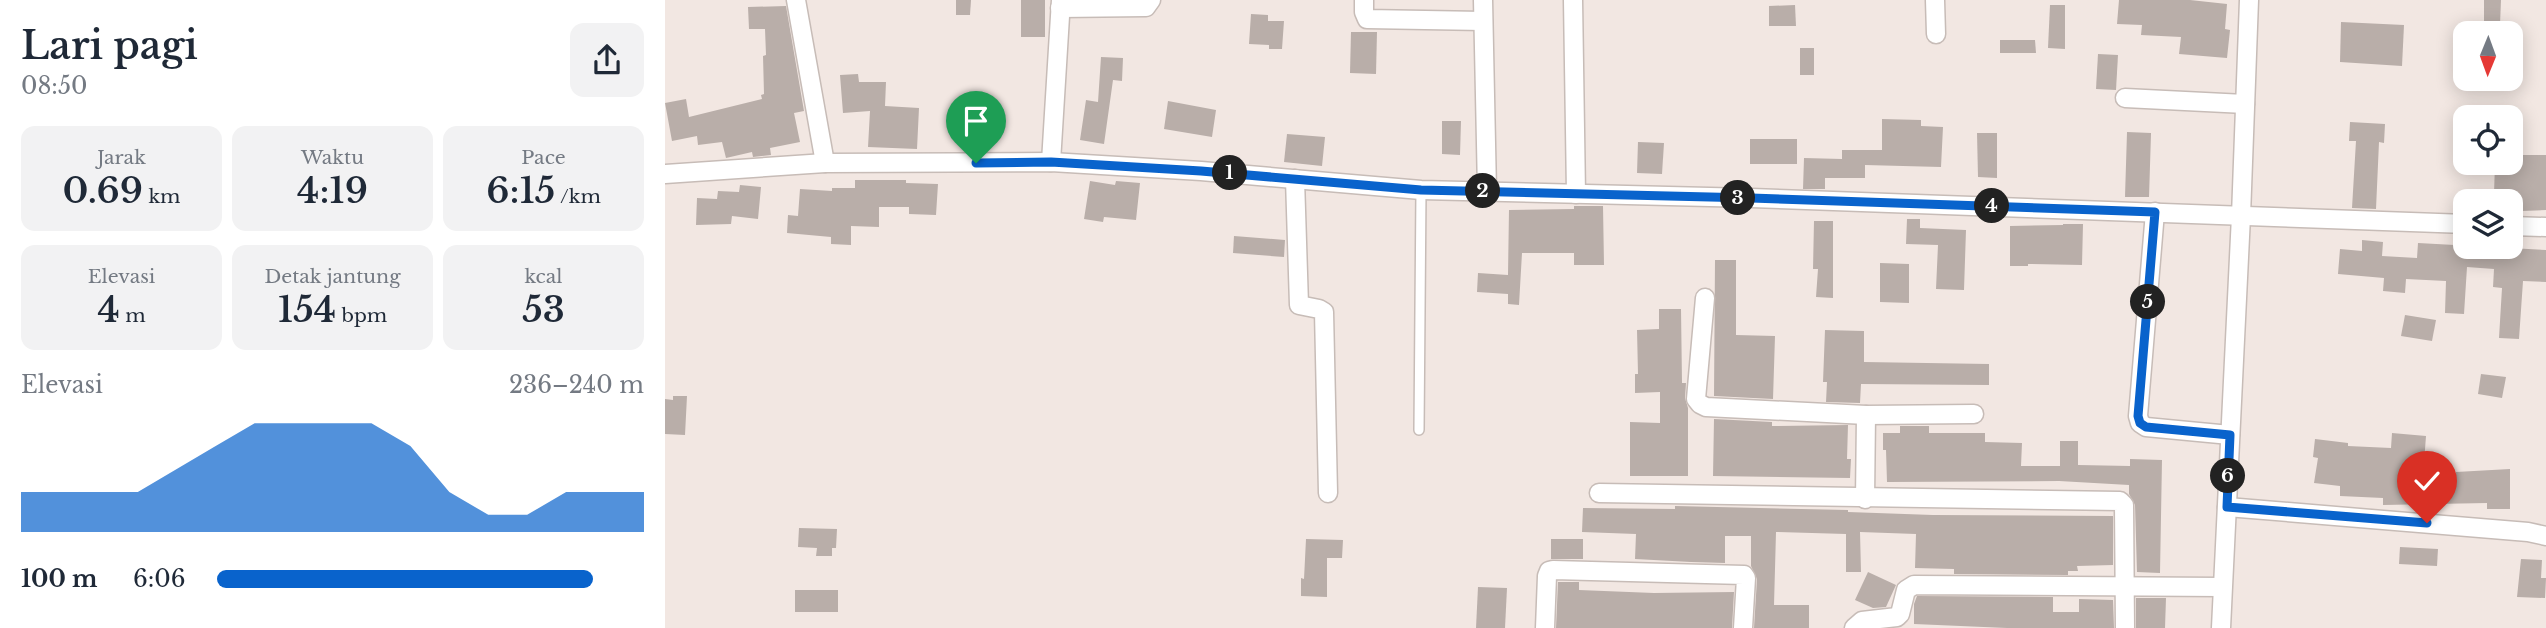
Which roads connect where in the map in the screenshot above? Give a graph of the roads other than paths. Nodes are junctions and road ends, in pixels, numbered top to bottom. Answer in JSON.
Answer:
{"nodes":[{"id":1,"x":796,"y":0,"type":"edge"},
{"id":2,"x":1151,"y":0,"type":"edge"},
{"id":3,"x":1364,"y":0,"type":"edge"},
{"id":4,"x":1483,"y":0,"type":"edge"},
{"id":5,"x":1573,"y":0,"type":"edge"},
{"id":6,"x":1935,"y":0,"type":"edge"},
{"id":7,"x":2249,"y":0,"type":"edge"},
{"id":8,"x":1061,"y":4,"type":"edge"},
{"id":9,"x":1483,"y":21,"type":"junction"},
{"id":10,"x":1936,"y":34,"type":"dead end"},
{"id":11,"x":2126,"y":98,"type":"dead end"},
{"id":12,"x":2245,"y":104,"type":"junction"},
{"id":13,"x":1051,"y":162,"type":"junction"},
{"id":14,"x":825,"y":163,"type":"junction"},
{"id":15,"x":665,"y":174,"type":"edge"},
{"id":16,"x":1295,"y":179,"type":"junction"},
{"id":17,"x":1421,"y":190,"type":"junction"},
{"id":18,"x":1487,"y":191,"type":"junction"},
{"id":19,"x":1576,"y":194,"type":"junction"},
{"id":20,"x":2155,"y":212,"type":"junction"},
{"id":21,"x":2241,"y":216,"type":"junction"},
{"id":22,"x":2453,"y":224,"type":"edge"},
{"id":23,"x":2523,"y":226,"type":"edge"},
{"id":24,"x":2546,"y":227,"type":"edge"},
{"id":25,"x":1705,"y":298,"type":"dead end"},
{"id":26,"x":1974,"y":414,"type":"dead end"},
{"id":27,"x":1866,"y":415,"type":"junction"},
{"id":28,"x":1419,"y":429,"type":"dead end"},
{"id":29,"x":2230,"y":435,"type":"junction"},
{"id":30,"x":1328,"y":493,"type":"dead end"},
{"id":31,"x":1599,"y":493,"type":"dead end"},
{"id":32,"x":1865,"y":499,"type":"junction"},
{"id":33,"x":2227,"y":507,"type":"junction"},
{"id":34,"x":2546,"y":536,"type":"edge"},
{"id":35,"x":2126,"y":585,"type":"junction"},
{"id":36,"x":2222,"y":587,"type":"junction"},
{"id":37,"x":1545,"y":628,"type":"edge"},
{"id":38,"x":1743,"y":628,"type":"edge"},
{"id":39,"x":1854,"y":628,"type":"edge"},
{"id":40,"x":2125,"y":628,"type":"edge"},
{"id":41,"x":2221,"y":628,"type":"edge"}],
"edges":[{"from":1,"to":14,"type":"street"},
{"from":2,"to":8,"type":"street"},
{"from":3,"to":9,"type":"street"},
{"from":4,"to":9,"type":"street"},
{"from":5,"to":19,"type":"street"},
{"from":6,"to":10,"type":"street"},
{"from":7,"to":12,"type":"street"},
{"from":8,"to":13,"type":"street"},
{"from":9,"to":18,"type":"street"},
{"from":11,"to":12,"type":"street"},
{"from":12,"to":21,"type":"street"},
{"from":13,"to":14,"type":"street"},
{"from":13,"to":16,"type":"street"},
{"from":14,"to":15,"type":"street"},
{"from":16,"to":17,"type":"street"},
{"from":16,"to":30,"type":"street"},
{"from":17,"to":18,"type":"street"},
{"from":17,"to":28,"type":"lane"},
{"from":18,"to":19,"type":"street"},
{"from":19,"to":20,"type":"street"},
{"from":20,"to":21,"type":"street"},
{"from":20,"to":29,"type":"street"},
{"from":21,"to":22,"type":"street"},
{"from":21,"to":29,"type":"street"},
{"from":23,"to":24,"type":"street"},
{"from":25,"to":27,"type":"street"},
{"from":26,"to":27,"type":"street"},
{"from":27,"to":32,"type":"street"},
{"from":29,"to":33,"type":"street"},
{"from":31,"to":32,"type":"street"},
{"from":32,"to":35,"type":"street"},
{"from":33,"to":34,"type":"street"},
{"from":33,"to":36,"type":"street"},
{"from":35,"to":36,"type":"street"},
{"from":35,"to":39,"type":"street"},
{"from":35,"to":40,"type":"street"},
{"from":36,"to":41,"type":"street"},
{"from":37,"to":38,"type":"street"}]}
